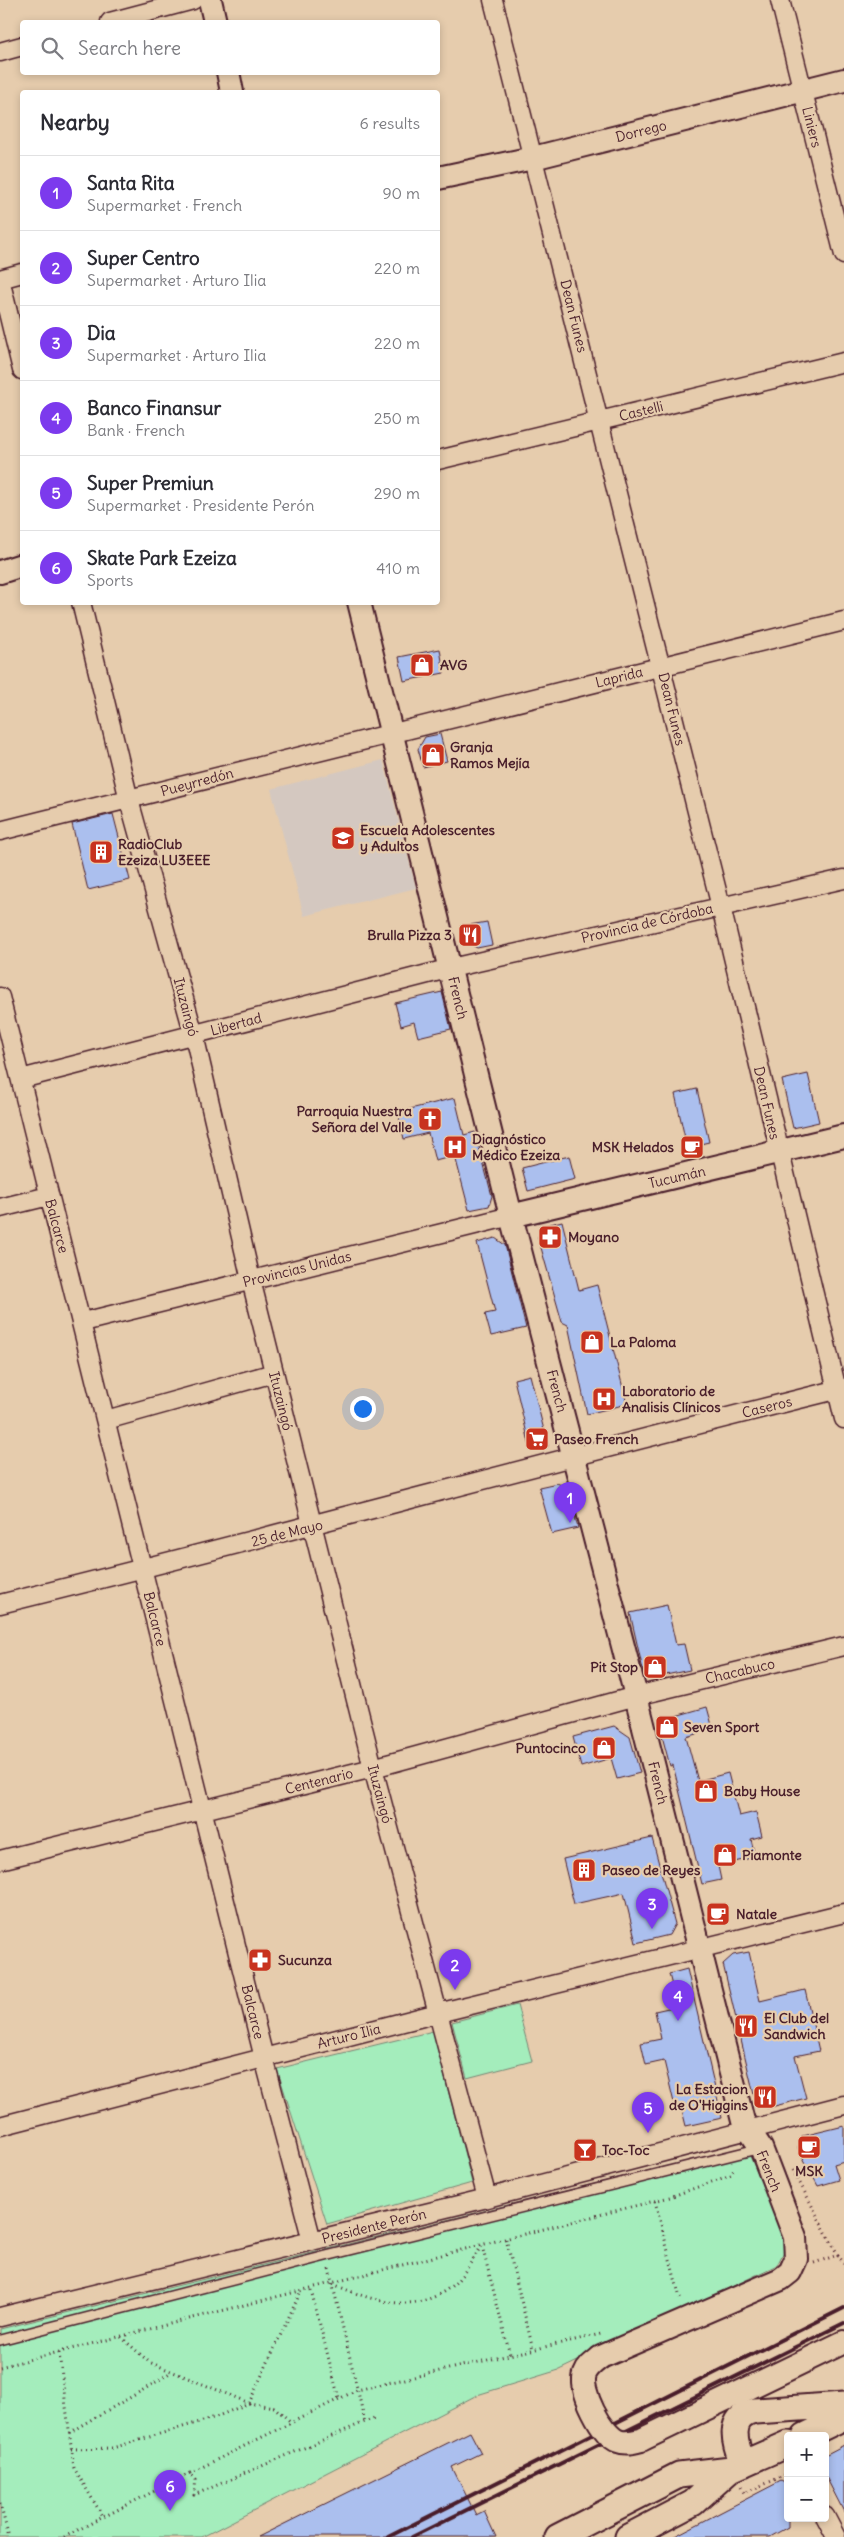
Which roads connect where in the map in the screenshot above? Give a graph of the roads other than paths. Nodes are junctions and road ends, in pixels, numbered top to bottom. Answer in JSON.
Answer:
{"nodes":[{"id":1,"x":193,"y":0,"type":"edge"},
{"id":2,"x":210,"y":0,"type":"edge"},
{"id":3,"x":493,"y":0,"type":"edge"},
{"id":4,"x":780,"y":0,"type":"edge"},
{"id":5,"x":118,"y":20,"type":"edge"},
{"id":6,"x":215,"y":20,"type":"edge"},
{"id":7,"x":20,"y":47,"type":"edge"},
{"id":8,"x":0,"y":52,"type":"edge"},
{"id":9,"x":229,"y":75,"type":"edge"},
{"id":10,"x":844,"y":80,"type":"edge"},
{"id":11,"x":232,"y":90,"type":"edge"},
{"id":12,"x":802,"y":90,"type":"junction"},
{"id":13,"x":533,"y":158,"type":"junction"},
{"id":14,"x":440,"y":178,"type":"edge"},
{"id":15,"x":844,"y":255,"type":"edge"},
{"id":16,"x":20,"y":274,"type":"edge"},
{"id":17,"x":0,"y":279,"type":"edge"},
{"id":18,"x":20,"y":362,"type":"edge"},
{"id":19,"x":844,"y":362,"type":"edge"},
{"id":20,"x":601,"y":421,"type":"junction"},
{"id":21,"x":440,"y":460,"type":"edge"},
{"id":22,"x":20,"y":566,"type":"edge"},
{"id":23,"x":0,"y":572,"type":"edge"},
{"id":24,"x":82,"y":605,"type":"edge"},
{"id":25,"x":360,"y":605,"type":"edge"},
{"id":26,"x":844,"y":621,"type":"edge"},
{"id":27,"x":661,"y":666,"type":"junction"},
{"id":28,"x":393,"y":732,"type":"junction"},
{"id":29,"x":129,"y":800,"type":"junction"},
{"id":30,"x":0,"y":831,"type":"edge"},
{"id":31,"x":844,"y":880,"type":"edge"},
{"id":32,"x":721,"y":907,"type":"junction"},
{"id":33,"x":451,"y":968,"type":"junction"},
{"id":34,"x":0,"y":997,"type":"edge"},
{"id":35,"x":194,"y":1035,"type":"junction"},
{"id":36,"x":21,"y":1079,"type":"junction"},
{"id":37,"x":844,"y":1136,"type":"edge"},
{"id":38,"x":780,"y":1153,"type":"junction"},
{"id":39,"x":49,"y":1196,"type":"junction"},
{"id":40,"x":0,"y":1208,"type":"edge"},
{"id":41,"x":511,"y":1216,"type":"junction"},
{"id":42,"x":251,"y":1280,"type":"junction"},
{"id":43,"x":82,"y":1322,"type":"junction"},
{"id":44,"x":274,"y":1373,"type":"junction"},
{"id":45,"x":840,"y":1389,"type":"edge"},
{"id":46,"x":106,"y":1420,"type":"junction"},
{"id":47,"x":844,"y":1420,"type":"edge"},
{"id":48,"x":574,"y":1456,"type":"junction"},
{"id":49,"x":312,"y":1526,"type":"junction"},
{"id":50,"x":143,"y":1569,"type":"junction"},
{"id":51,"x":0,"y":1604,"type":"edge"},
{"id":52,"x":844,"y":1646,"type":"edge"},
{"id":53,"x":636,"y":1696,"type":"junction"},
{"id":54,"x":373,"y":1768,"type":"junction"},
{"id":55,"x":204,"y":1810,"type":"junction"},
{"id":56,"x":0,"y":1860,"type":"edge"},
{"id":57,"x":844,"y":1912,"type":"edge"},
{"id":58,"x":699,"y":1948,"type":"junction"},
{"id":59,"x":438,"y":2013,"type":"junction"},
{"id":60,"x":264,"y":2058,"type":"junction"},
{"id":61,"x":844,"y":2105,"type":"edge"},
{"id":62,"x":0,"y":2126,"type":"edge"},
{"id":63,"x":747,"y":2129,"type":"junction"},
{"id":64,"x":760,"y":2148,"type":"junction"},
{"id":65,"x":489,"y":2207,"type":"junction"},
{"id":66,"x":312,"y":2241,"type":"junction"},
{"id":67,"x":322,"y":2257,"type":"junction"},
{"id":68,"x":0,"y":2317,"type":"edge"},
{"id":69,"x":0,"y":2340,"type":"edge"},
{"id":70,"x":844,"y":2342,"type":"edge"},
{"id":71,"x":844,"y":2406,"type":"edge"},
{"id":72,"x":844,"y":2417,"type":"edge"},
{"id":73,"x":814,"y":2432,"type":"edge"},
{"id":74,"x":784,"y":2446,"type":"edge"},
{"id":75,"x":737,"y":2466,"type":"junction"},
{"id":76,"x":828,"y":2522,"type":"edge"},
{"id":77,"x":558,"y":2537,"type":"edge"},
{"id":78,"x":628,"y":2537,"type":"edge"},
{"id":79,"x":836,"y":2537,"type":"edge"}],
"edges":[{"from":1,"to":5,"type":"street"},
{"from":2,"to":6,"type":"street"},
{"from":3,"to":13,"type":"street","name":"Dean Funes"},
{"from":4,"to":12,"type":"street","name":"Liniers"},
{"from":7,"to":8,"type":"street"},
{"from":9,"to":11,"type":"street"},
{"from":10,"to":12,"type":"street","name":"Dorrego"},
{"from":12,"to":13,"type":"street","name":"Dorrego"},
{"from":12,"to":15,"type":"street","name":"Liniers"},
{"from":13,"to":14,"type":"street","name":"Dorrego"},
{"from":13,"to":20,"type":"street","name":"Dean Funes"},
{"from":16,"to":17,"type":"street"},
{"from":17,"to":18,"type":"street"},
{"from":19,"to":20,"type":"street","name":"Castelli"},
{"from":20,"to":21,"type":"street","name":"Castelli"},
{"from":20,"to":27,"type":"street","name":"Dean Funes"},
{"from":22,"to":23,"type":"street"},
{"from":24,"to":29,"type":"street","name":"Ituzaingó"},
{"from":25,"to":28,"type":"street","name":"French"},
{"from":26,"to":27,"type":"street","name":"Laprida"},
{"from":27,"to":28,"type":"street","name":"Laprida"},
{"from":27,"to":32,"type":"street","name":"Dean Funes"},
{"from":28,"to":29,"type":"street","name":"Pueyrredón"},
{"from":28,"to":33,"type":"street","name":"French"},
{"from":29,"to":30,"type":"street","name":"Pueyrredón"},
{"from":29,"to":35,"type":"street","name":"Ituzaingó"},
{"from":31,"to":32,"type":"street","name":"Provincia de Córdoba"},
{"from":32,"to":33,"type":"street","name":"Provincia de Córdoba"},
{"from":32,"to":38,"type":"street","name":"Dean Funes"},
{"from":33,"to":35,"type":"street","name":"Libertad"},
{"from":33,"to":41,"type":"street","name":"French"},
{"from":34,"to":36,"type":"street","name":"Balcarce"},
{"from":35,"to":36,"type":"street","name":"Libertad"},
{"from":35,"to":42,"type":"street","name":"Ituzaingó"},
{"from":36,"to":39,"type":"street","name":"Balcarce"},
{"from":37,"to":38,"type":"street","name":"Tucumán"},
{"from":38,"to":41,"type":"street","name":"Tucumán"},
{"from":38,"to":45,"type":"street","name":"Dean Funes"},
{"from":39,"to":40,"type":"street"},
{"from":39,"to":43,"type":"street","name":"Balcarce"},
{"from":41,"to":42,"type":"street","name":"Provincias Unidas"},
{"from":41,"to":48,"type":"street","name":"French"},
{"from":42,"to":43,"type":"street","name":"Provincias Unidas"},
{"from":42,"to":44,"type":"street","name":"Ituzaingó"},
{"from":43,"to":46,"type":"street","name":"Balcarce"},
{"from":44,"to":46,"type":"street"},
{"from":44,"to":49,"type":"street","name":"Ituzaingó"},
{"from":45,"to":47,"type":"street","name":"Dean Funes"},
{"from":45,"to":48,"type":"street","name":"Caseros"},
{"from":46,"to":50,"type":"street","name":"Balcarce"},
{"from":48,"to":49,"type":"street","name":"25 de Mayo"},
{"from":48,"to":53,"type":"street","name":"French"},
{"from":49,"to":50,"type":"street","name":"25 de Mayo"},
{"from":49,"to":54,"type":"street","name":"Ituzaingó"},
{"from":50,"to":51,"type":"street","name":"25 de Mayo"},
{"from":50,"to":55,"type":"street","name":"Balcarce"},
{"from":52,"to":53,"type":"street","name":"Chacabuco"},
{"from":53,"to":54,"type":"street","name":"Centenario"},
{"from":53,"to":58,"type":"street","name":"French"},
{"from":54,"to":55,"type":"street","name":"Centenario"},
{"from":54,"to":59,"type":"street","name":"Ituzaingó"},
{"from":55,"to":56,"type":"street","name":"Centenario"},
{"from":55,"to":60,"type":"street","name":"Balcarce"},
{"from":57,"to":58,"type":"street","name":"Arturo Ilia"},
{"from":58,"to":59,"type":"street","name":"Arturo Ilia"},
{"from":58,"to":63,"type":"street","name":"French"},
{"from":59,"to":60,"type":"street","name":"Arturo Ilia"},
{"from":59,"to":65,"type":"street","name":"Ituzaingó"},
{"from":60,"to":62,"type":"street","name":"Arturo Ilia"},
{"from":60,"to":66,"type":"street","name":"Balcarce"},
{"from":61,"to":63,"type":"street","name":"Presidente Perón"},
{"from":63,"to":64,"type":"street","name":"French"},
{"from":63,"to":65,"type":"street","name":"Presidente Perón"},
{"from":64,"to":65,"type":"lane"},
{"from":64,"to":70,"type":"street","name":"French","bridge":true},
{"from":65,"to":66,"type":"street","name":"Presidente Perón"},
{"from":65,"to":67,"type":"lane"},
{"from":66,"to":67,"type":"lane"},
{"from":66,"to":68,"type":"street","name":"Presidente Perón"},
{"from":67,"to":69,"type":"lane"},
{"from":71,"to":75,"type":"main road"},
{"from":72,"to":73,"type":"main road"},
{"from":74,"to":75,"type":"main road"},
{"from":75,"to":77,"type":"main road"},
{"from":75,"to":78,"type":"main road"},
{"from":76,"to":79,"type":"street"}]}
